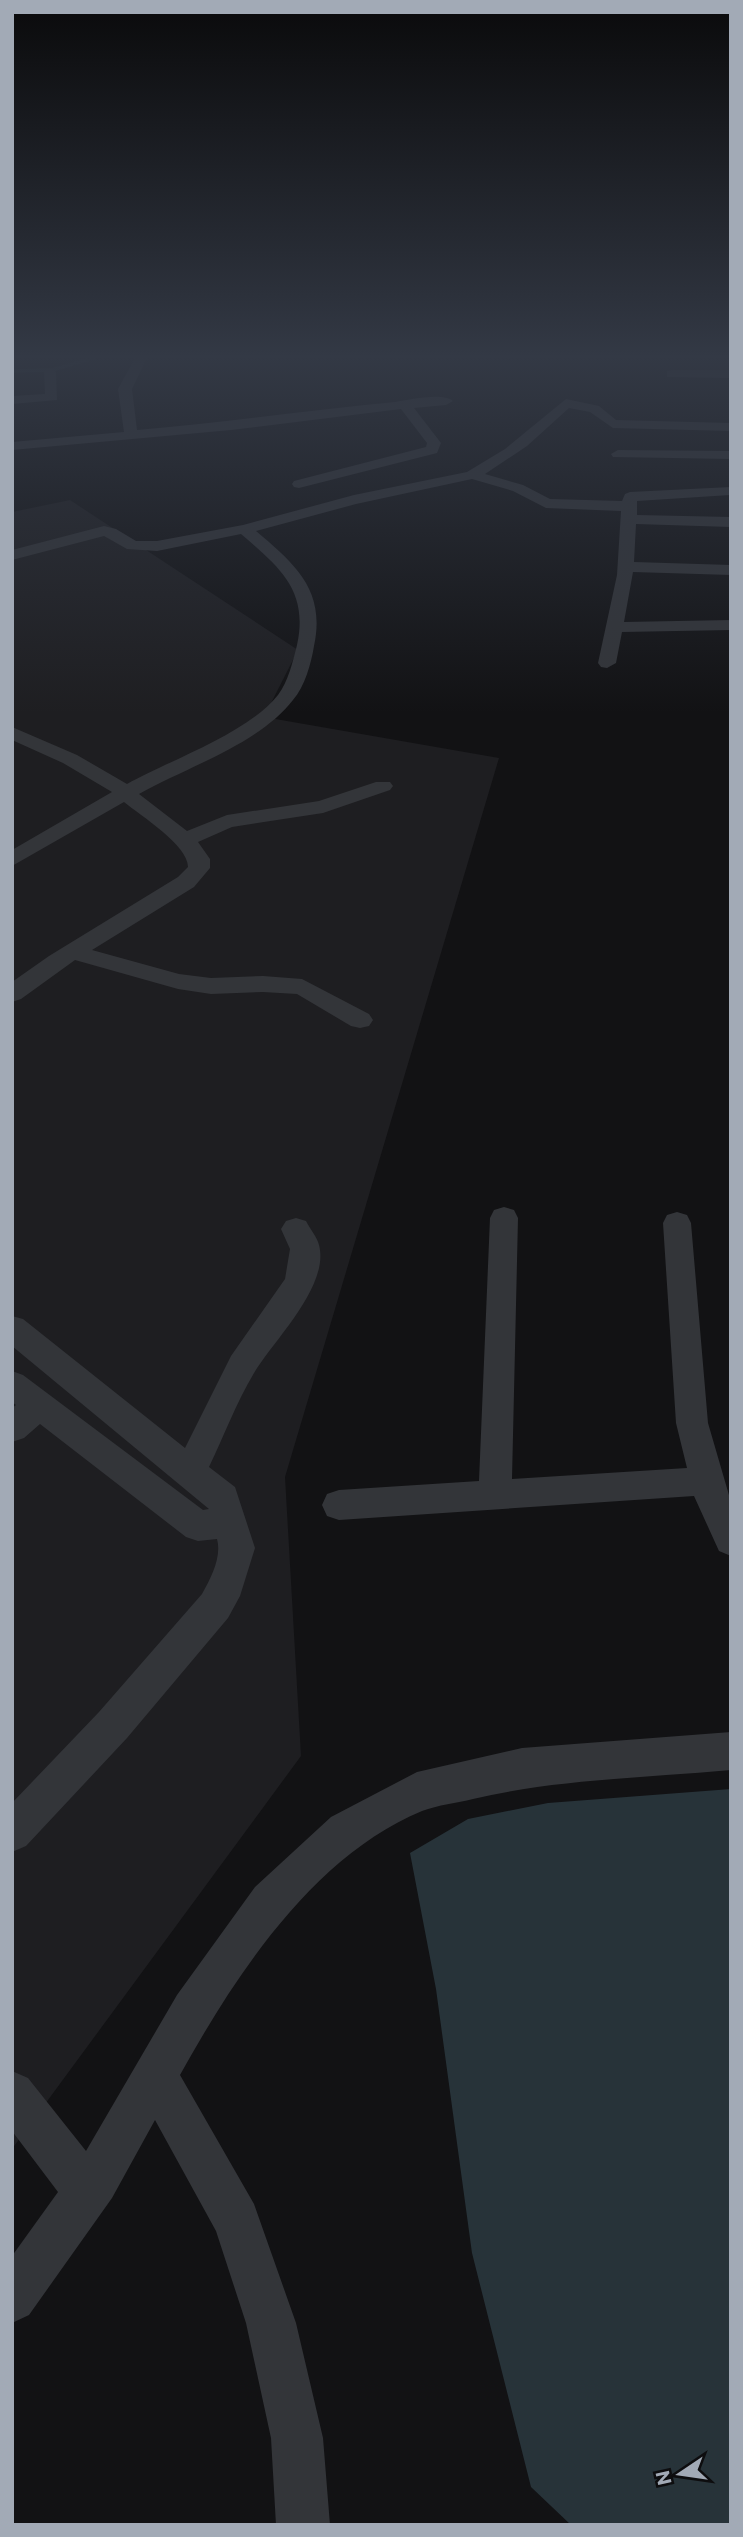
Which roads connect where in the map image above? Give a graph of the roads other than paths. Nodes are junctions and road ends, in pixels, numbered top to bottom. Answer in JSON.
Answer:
{"nodes":[{"id":1,"x":329,"y":476,"type":"edge"},
{"id":2,"x":464,"y":476,"type":"edge"},
{"id":3,"x":476,"y":476,"type":"edge"},
{"id":4,"x":299,"y":484,"type":"dead end"},
{"id":5,"x":731,"y":491,"type":"edge"},
{"id":6,"x":628,"y":513,"type":"junction"},
{"id":7,"x":731,"y":522,"type":"edge"},
{"id":8,"x":244,"y":529,"type":"junction"},
{"id":9,"x":12,"y":555,"type":"edge"},
{"id":10,"x":626,"y":568,"type":"junction"},
{"id":11,"x":731,"y":570,"type":"edge"},
{"id":12,"x":731,"y":625,"type":"edge"},
{"id":13,"x":615,"y":626,"type":"junction"},
{"id":14,"x":607,"y":663,"type":"dead end"},
{"id":15,"x":12,"y":733,"type":"edge"},
{"id":16,"x":383,"y":786,"type":"dead end"},
{"id":17,"x":126,"y":793,"type":"junction"},
{"id":18,"x":185,"y":840,"type":"junction"},
{"id":19,"x":12,"y":859,"type":"edge"},
{"id":20,"x":72,"y":952,"type":"junction"},
{"id":21,"x":12,"y":994,"type":"edge"},
{"id":22,"x":360,"y":1020,"type":"dead end"},
{"id":23,"x":504,"y":1218,"type":"dead end"},
{"id":24,"x":677,"y":1223,"type":"dead end"},
{"id":25,"x":296,"y":1229,"type":"dead end"},
{"id":26,"x":12,"y":1328,"type":"edge"},
{"id":27,"x":12,"y":1384,"type":"edge"},
{"id":28,"x":39,"y":1405,"type":"junction"},
{"id":29,"x":12,"y":1428,"type":"edge"},
{"id":30,"x":190,"y":1471,"type":"junction"},
{"id":31,"x":706,"y":1481,"type":"junction"},
{"id":32,"x":495,"y":1496,"type":"junction"},
{"id":33,"x":339,"y":1505,"type":"dead end"},
{"id":34,"x":229,"y":1522,"type":"junction"},
{"id":35,"x":731,"y":1540,"type":"edge"},
{"id":36,"x":731,"y":1751,"type":"edge"},
{"id":37,"x":12,"y":1832,"type":"edge"},
{"id":38,"x":155,"y":2076,"type":"junction"},
{"id":39,"x":12,"y":2094,"type":"edge"},
{"id":40,"x":87,"y":2191,"type":"junction"},
{"id":41,"x":12,"y":2298,"type":"edge"},
{"id":42,"x":303,"y":2525,"type":"edge"}],
"edges":[{"from":1,"to":4,"type":"street"},
{"from":2,"to":8,"type":"street"},
{"from":3,"to":6,"type":"street"},
{"from":5,"to":6,"type":"street"},
{"from":6,"to":7,"type":"street"},
{"from":6,"to":10,"type":"street"},
{"from":8,"to":9,"type":"street"},
{"from":8,"to":17,"type":"street"},
{"from":10,"to":11,"type":"street"},
{"from":10,"to":13,"type":"street"},
{"from":12,"to":13,"type":"street"},
{"from":13,"to":14,"type":"street"},
{"from":15,"to":17,"type":"street"},
{"from":16,"to":18,"type":"street"},
{"from":17,"to":18,"type":"street"},
{"from":17,"to":19,"type":"street"},
{"from":18,"to":20,"type":"street"},
{"from":20,"to":21,"type":"street"},
{"from":20,"to":22,"type":"street"},
{"from":23,"to":32,"type":"street"},
{"from":24,"to":31,"type":"street"},
{"from":25,"to":30,"type":"street"},
{"from":26,"to":30,"type":"street"},
{"from":27,"to":28,"type":"street"},
{"from":28,"to":29,"type":"street"},
{"from":28,"to":34,"type":"street"},
{"from":30,"to":34,"type":"street"},
{"from":31,"to":32,"type":"street"},
{"from":31,"to":35,"type":"street"},
{"from":32,"to":33,"type":"street"},
{"from":34,"to":37,"type":"street"},
{"from":36,"to":38,"type":"street"},
{"from":38,"to":40,"type":"street"},
{"from":38,"to":42,"type":"street"},
{"from":39,"to":40,"type":"street"},
{"from":40,"to":41,"type":"street"}]}
